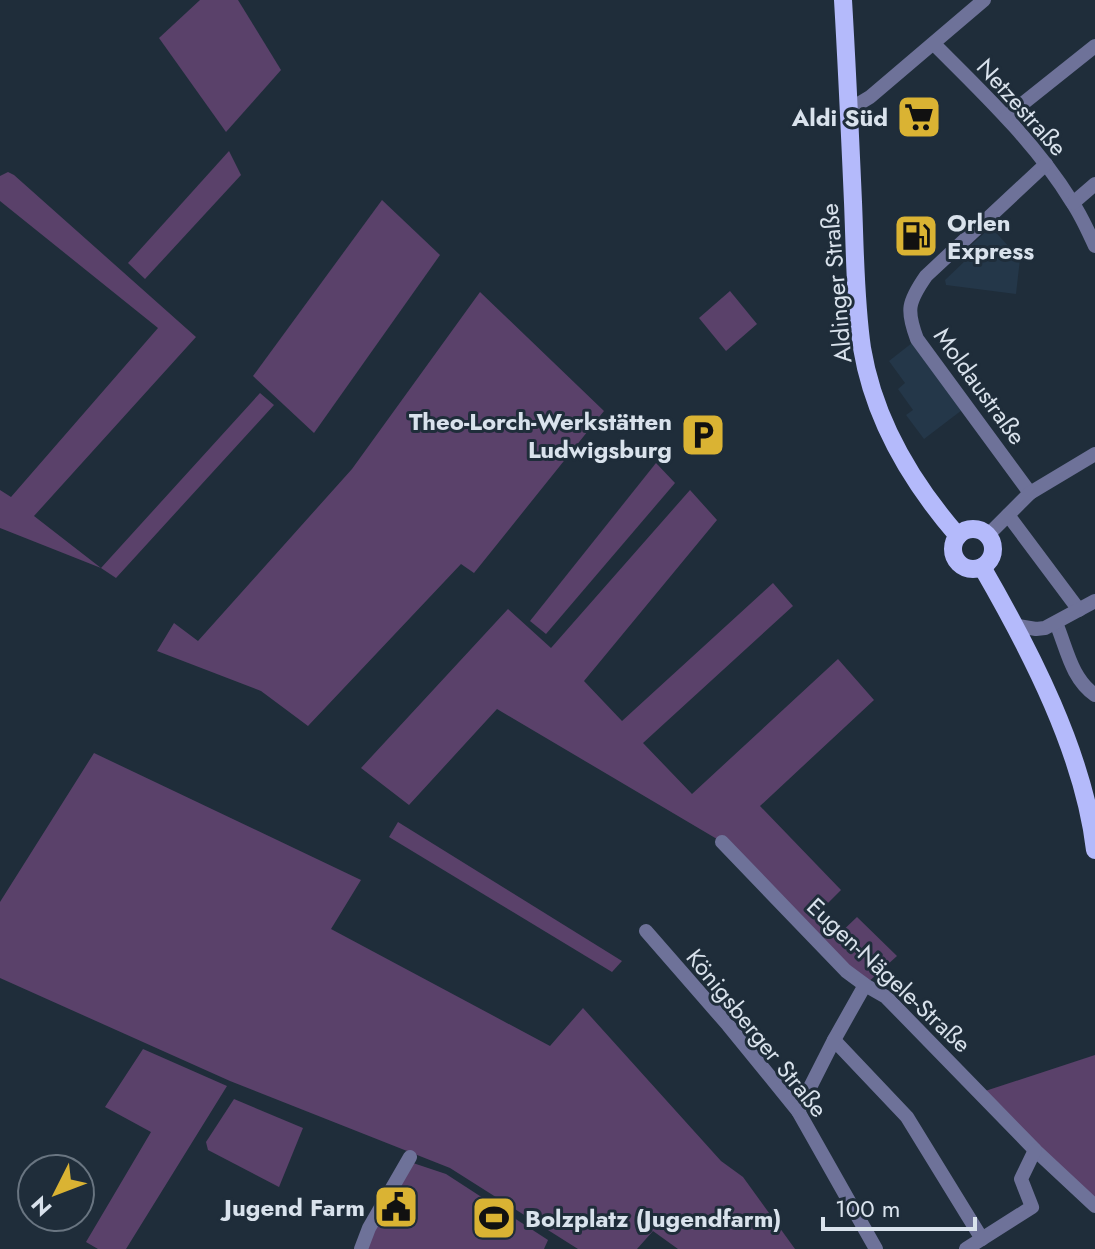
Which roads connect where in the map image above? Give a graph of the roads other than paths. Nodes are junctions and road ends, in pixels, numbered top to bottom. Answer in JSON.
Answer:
{"nodes":[{"id":1,"x":843,"y":0,"type":"edge"},
{"id":2,"x":984,"y":0,"type":"edge"},
{"id":3,"x":934,"y":44,"type":"junction"},
{"id":4,"x":1095,"y":46,"type":"edge"},
{"id":5,"x":850,"y":109,"type":"junction"},
{"id":6,"x":1006,"y":117,"type":"junction"},
{"id":7,"x":1046,"y":164,"type":"junction"},
{"id":8,"x":1095,"y":184,"type":"edge"},
{"id":9,"x":1073,"y":203,"type":"junction"},
{"id":10,"x":1095,"y":246,"type":"edge"},
{"id":11,"x":1095,"y":454,"type":"edge"},
{"id":12,"x":1030,"y":493,"type":"junction"},
{"id":13,"x":1008,"y":515,"type":"junction"},
{"id":14,"x":958,"y":536,"type":"junction"},
{"id":15,"x":987,"y":536,"type":"junction"},
{"id":16,"x":982,"y":567,"type":"junction"},
{"id":17,"x":1095,"y":601,"type":"edge"},
{"id":18,"x":1079,"y":610,"type":"junction"},
{"id":19,"x":1056,"y":623,"type":"junction"},
{"id":20,"x":1013,"y":625,"type":"junction"},
{"id":21,"x":1095,"y":695,"type":"edge"},
{"id":22,"x":722,"y":842,"type":"dead end"},
{"id":23,"x":1095,"y":850,"type":"edge"},
{"id":24,"x":646,"y":931,"type":"dead end"},
{"id":25,"x":865,"y":985,"type":"junction"},
{"id":26,"x":834,"y":1040,"type":"junction"},
{"id":27,"x":798,"y":1111,"type":"junction"},
{"id":28,"x":1035,"y":1150,"type":"junction"},
{"id":29,"x":410,"y":1157,"type":"dead end"},
{"id":30,"x":1095,"y":1206,"type":"edge"},
{"id":31,"x":982,"y":1239,"type":"junction"},
{"id":32,"x":361,"y":1249,"type":"edge"},
{"id":33,"x":876,"y":1249,"type":"edge"},
{"id":34,"x":966,"y":1249,"type":"edge"}],
"edges":[{"from":1,"to":5,"type":"main road","name":"Aldinger Straße"},
{"from":2,"to":3,"type":"street"},
{"from":3,"to":5,"type":"street"},
{"from":3,"to":6,"type":"street","name":"Netzestraße"},
{"from":4,"to":6,"type":"street"},
{"from":5,"to":14,"type":"main road","name":"Aldinger Straße"},
{"from":6,"to":7,"type":"street","name":"Netzestraße"},
{"from":7,"to":9,"type":"street","name":"Netzestraße"},
{"from":7,"to":12,"type":"street","name":"Moldaustraße"},
{"from":8,"to":9,"type":"street"},
{"from":9,"to":10,"type":"street","name":"Netzestraße"},
{"from":11,"to":12,"type":"street"},
{"from":12,"to":13,"type":"street"},
{"from":13,"to":15,"type":"street"},
{"from":13,"to":18,"type":"street"},
{"from":14,"to":15,"type":"main road"},
{"from":14,"to":16,"type":"main road"},
{"from":15,"to":16,"type":"main road"},
{"from":16,"to":20,"type":"main road"},
{"from":17,"to":18,"type":"street"},
{"from":18,"to":19,"type":"street"},
{"from":19,"to":20,"type":"street"},
{"from":19,"to":21,"type":"street"},
{"from":20,"to":23,"type":"main road"},
{"from":22,"to":25,"type":"street","name":"Eugen-Nägele-Straße"},
{"from":24,"to":27,"type":"street","name":"Königsberger Straße"},
{"from":25,"to":26,"type":"street"},
{"from":25,"to":28,"type":"street","name":"Eugen-Nägele-Straße"},
{"from":26,"to":27,"type":"street"},
{"from":26,"to":31,"type":"street"},
{"from":27,"to":33,"type":"street","name":"Königsberger Straße"},
{"from":28,"to":30,"type":"street","name":"Eugen-Nägele-Straße"},
{"from":28,"to":31,"type":"street"},
{"from":29,"to":32,"type":"street"},
{"from":31,"to":34,"type":"street"}]}
